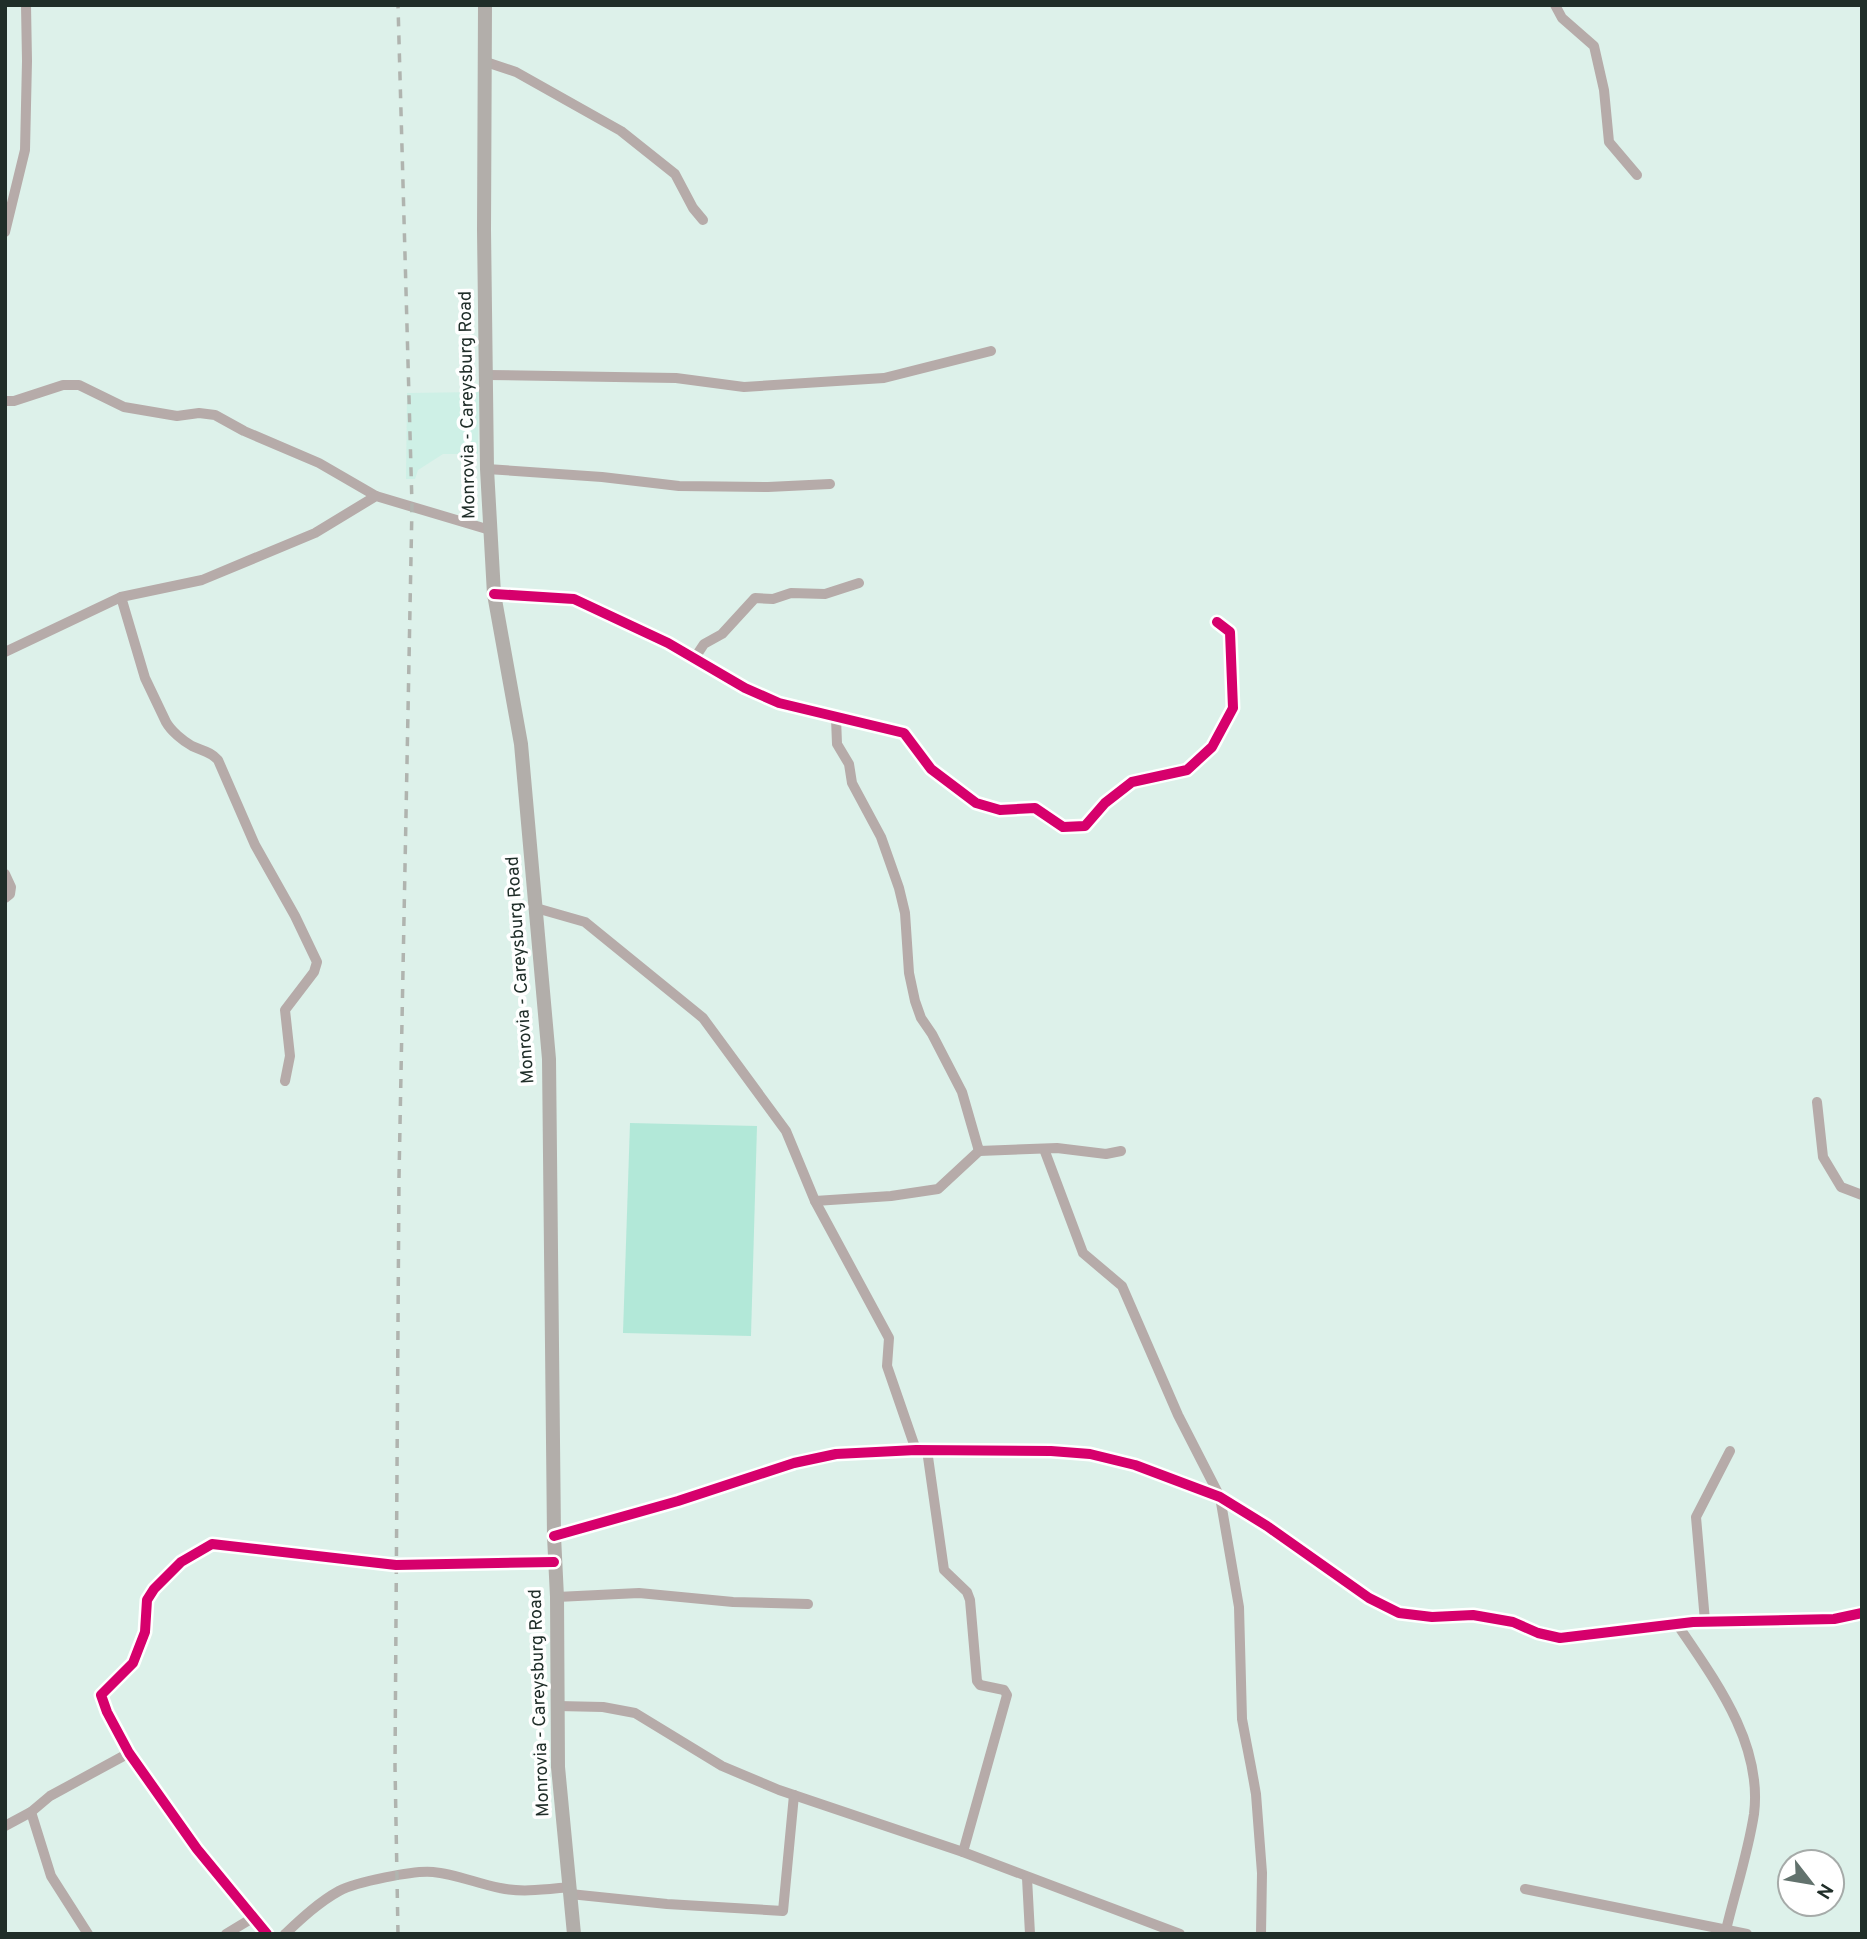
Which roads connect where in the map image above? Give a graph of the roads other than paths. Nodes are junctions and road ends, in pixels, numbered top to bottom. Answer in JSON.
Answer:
{"nodes":[{"id":1,"x":26,"y":5,"type":"edge"},
{"id":2,"x":485,"y":5,"type":"edge"},
{"id":3,"x":1555,"y":5,"type":"edge"},
{"id":4,"x":483,"y":61,"type":"junction"},
{"id":5,"x":1637,"y":175,"type":"dead end"},
{"id":6,"x":703,"y":220,"type":"dead end"},
{"id":7,"x":5,"y":232,"type":"edge"},
{"id":8,"x":991,"y":351,"type":"dead end"},
{"id":9,"x":486,"y":375,"type":"junction"},
{"id":10,"x":5,"y":401,"type":"edge"},
{"id":11,"x":487,"y":469,"type":"junction"},
{"id":12,"x":830,"y":484,"type":"dead end"},
{"id":13,"x":376,"y":496,"type":"junction"},
{"id":14,"x":490,"y":530,"type":"junction"},
{"id":15,"x":859,"y":583,"type":"dead end"},
{"id":16,"x":494,"y":594,"type":"junction"},
{"id":17,"x":121,"y":597,"type":"junction"},
{"id":18,"x":1217,"y":622,"type":"dead end"},
{"id":19,"x":5,"y":652,"type":"edge"},
{"id":20,"x":694,"y":659,"type":"junction"},
{"id":21,"x":836,"y":718,"type":"junction"},
{"id":22,"x":5,"y":874,"type":"edge"},
{"id":23,"x":5,"y":898,"type":"edge"},
{"id":24,"x":536,"y":908,"type":"junction"},
{"id":25,"x":285,"y":1081,"type":"dead end"},
{"id":26,"x":1817,"y":1102,"type":"dead end"},
{"id":27,"x":1044,"y":1149,"type":"junction"},
{"id":28,"x":979,"y":1151,"type":"junction"},
{"id":29,"x":1121,"y":1151,"type":"dead end"},
{"id":30,"x":1862,"y":1195,"type":"edge"},
{"id":31,"x":815,"y":1201,"type":"junction"},
{"id":32,"x":921,"y":1450,"type":"junction"},
{"id":33,"x":1730,"y":1451,"type":"dead end"},
{"id":34,"x":1220,"y":1497,"type":"junction"},
{"id":35,"x":554,"y":1536,"type":"junction"},
{"id":36,"x":554,"y":1562,"type":"junction"},
{"id":37,"x":557,"y":1597,"type":"junction"},
{"id":38,"x":808,"y":1604,"type":"dead end"},
{"id":39,"x":1862,"y":1613,"type":"edge"},
{"id":40,"x":1705,"y":1621,"type":"junction"},
{"id":41,"x":1677,"y":1624,"type":"junction"},
{"id":42,"x":558,"y":1706,"type":"junction"},
{"id":43,"x":129,"y":1753,"type":"junction"},
{"id":44,"x":794,"y":1795,"type":"junction"},
{"id":45,"x":31,"y":1812,"type":"junction"},
{"id":46,"x":5,"y":1826,"type":"edge"},
{"id":47,"x":963,"y":1852,"type":"junction"},
{"id":48,"x":1027,"y":1878,"type":"junction"},
{"id":49,"x":1525,"y":1889,"type":"dead end"},
{"id":50,"x":570,"y":1891,"type":"junction"},
{"id":51,"x":254,"y":1917,"type":"junction"},
{"id":52,"x":1726,"y":1930,"type":"junction"},
{"id":53,"x":88,"y":1934,"type":"edge"},
{"id":54,"x":226,"y":1934,"type":"edge"},
{"id":55,"x":267,"y":1934,"type":"edge"},
{"id":56,"x":285,"y":1934,"type":"edge"},
{"id":57,"x":574,"y":1934,"type":"edge"},
{"id":58,"x":1030,"y":1934,"type":"edge"},
{"id":59,"x":1180,"y":1934,"type":"edge"},
{"id":60,"x":1261,"y":1934,"type":"edge"},
{"id":61,"x":1747,"y":1934,"type":"edge"}],
"edges":[{"from":1,"to":7,"type":"street"},
{"from":2,"to":4,"type":"main road","name":"Monrovia - Careysburg Road"},
{"from":3,"to":5,"type":"street"},
{"from":4,"to":6,"type":"street"},
{"from":4,"to":9,"type":"main road","name":"Monrovia - Careysburg Road"},
{"from":8,"to":9,"type":"street"},
{"from":9,"to":11,"type":"main road","name":"Monrovia - Careysburg Road"},
{"from":10,"to":13,"type":"street"},
{"from":11,"to":12,"type":"street"},
{"from":11,"to":14,"type":"main road","name":"Monrovia - Careysburg Road"},
{"from":13,"to":14,"type":"street"},
{"from":13,"to":17,"type":"street"},
{"from":14,"to":16,"type":"main road","name":"Monrovia - Careysburg Road"},
{"from":15,"to":20,"type":"street"},
{"from":16,"to":20,"type":"street"},
{"from":16,"to":24,"type":"main road","name":"Monrovia - Careysburg Road"},
{"from":17,"to":19,"type":"street"},
{"from":17,"to":25,"type":"street"},
{"from":18,"to":21,"type":"street"},
{"from":20,"to":21,"type":"street"},
{"from":21,"to":28,"type":"street"},
{"from":22,"to":23,"type":"street"},
{"from":24,"to":31,"type":"street"},
{"from":24,"to":35,"type":"main road","name":"Monrovia - Careysburg Road"},
{"from":26,"to":30,"type":"street"},
{"from":27,"to":28,"type":"street"},
{"from":27,"to":29,"type":"street"},
{"from":27,"to":34,"type":"street"},
{"from":28,"to":31,"type":"street"},
{"from":31,"to":32,"type":"street"},
{"from":32,"to":34,"type":"street"},
{"from":32,"to":35,"type":"street"},
{"from":32,"to":47,"type":"street"},
{"from":33,"to":40,"type":"street"},
{"from":34,"to":41,"type":"street"},
{"from":34,"to":60,"type":"street"},
{"from":35,"to":36,"type":"main road","name":"Monrovia - Careysburg Road"},
{"from":36,"to":37,"type":"main road","name":"Monrovia - Careysburg Road"},
{"from":36,"to":43,"type":"street"},
{"from":37,"to":38,"type":"street"},
{"from":37,"to":42,"type":"main road","name":"Monrovia - Careysburg Road"},
{"from":39,"to":40,"type":"street"},
{"from":40,"to":41,"type":"street"},
{"from":41,"to":52,"type":"street"},
{"from":42,"to":44,"type":"street"},
{"from":42,"to":50,"type":"main road","name":"Monrovia - Careysburg Road"},
{"from":43,"to":45,"type":"street"},
{"from":43,"to":51,"type":"street"},
{"from":44,"to":47,"type":"street"},
{"from":44,"to":50,"type":"street"},
{"from":45,"to":46,"type":"street"},
{"from":45,"to":53,"type":"street"},
{"from":47,"to":48,"type":"street"},
{"from":48,"to":58,"type":"street"},
{"from":48,"to":59,"type":"street"},
{"from":49,"to":52,"type":"street"},
{"from":50,"to":56,"type":"street"},
{"from":50,"to":57,"type":"main road","name":"Monrovia - Careysburg Road"},
{"from":51,"to":54,"type":"street"},
{"from":51,"to":55,"type":"street"},
{"from":52,"to":61,"type":"street"}]}
